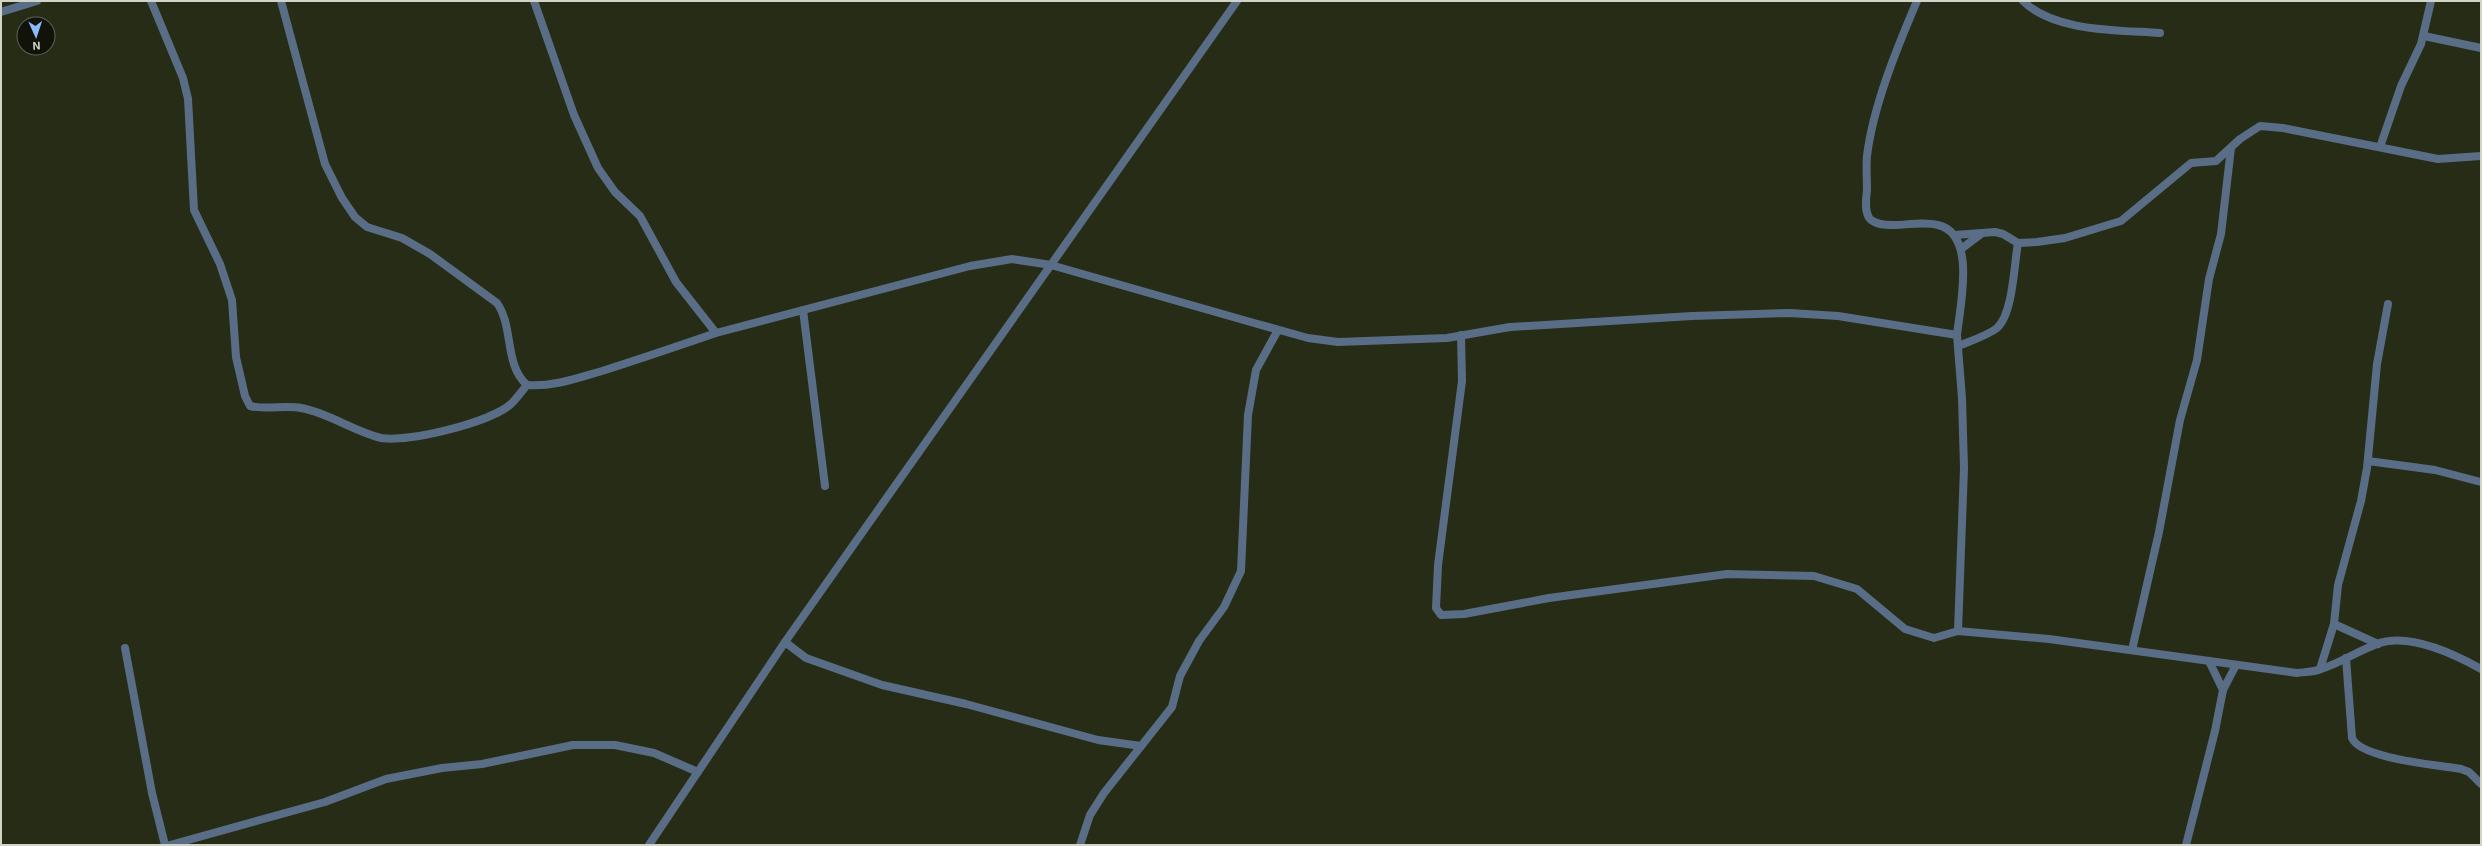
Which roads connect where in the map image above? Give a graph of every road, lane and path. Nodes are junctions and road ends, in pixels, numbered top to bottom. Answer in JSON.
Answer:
{"nodes":[{"id":1,"x":37,"y":1,"type":"edge"},
{"id":2,"x":151,"y":1,"type":"edge"},
{"id":3,"x":281,"y":1,"type":"edge"},
{"id":4,"x":534,"y":1,"type":"edge"},
{"id":5,"x":1237,"y":1,"type":"edge"},
{"id":6,"x":1917,"y":1,"type":"edge"},
{"id":7,"x":2023,"y":1,"type":"edge"},
{"id":8,"x":2431,"y":1,"type":"edge"},
{"id":9,"x":1,"y":12,"type":"edge"},
{"id":10,"x":2160,"y":33,"type":"dead end"},
{"id":11,"x":2424,"y":36,"type":"junction"},
{"id":12,"x":2481,"y":48,"type":"edge"},
{"id":13,"x":2380,"y":147,"type":"junction"},
{"id":14,"x":2231,"y":148,"type":"junction"},
{"id":15,"x":2481,"y":156,"type":"edge"},
{"id":16,"x":1981,"y":234,"type":"junction"},
{"id":17,"x":1955,"y":235,"type":"junction"},
{"id":18,"x":2018,"y":243,"type":"junction"},
{"id":19,"x":1961,"y":248,"type":"junction"},
{"id":20,"x":1051,"y":265,"type":"junction"},
{"id":21,"x":2388,"y":304,"type":"dead end"},
{"id":22,"x":803,"y":310,"type":"junction"},
{"id":23,"x":1278,"y":330,"type":"junction"},
{"id":24,"x":716,"y":333,"type":"junction"},
{"id":25,"x":1461,"y":335,"type":"junction"},
{"id":26,"x":1957,"y":335,"type":"junction"},
{"id":27,"x":1958,"y":346,"type":"junction"},
{"id":28,"x":527,"y":385,"type":"junction"},
{"id":29,"x":2368,"y":461,"type":"junction"},
{"id":30,"x":2481,"y":482,"type":"edge"},
{"id":31,"x":825,"y":486,"type":"dead end"},
{"id":32,"x":2334,"y":624,"type":"junction"},
{"id":33,"x":1958,"y":631,"type":"junction"},
{"id":34,"x":785,"y":642,"type":"junction"},
{"id":35,"x":2378,"y":644,"type":"junction"},
{"id":36,"x":125,"y":648,"type":"dead end"},
{"id":37,"x":2132,"y":650,"type":"junction"},
{"id":38,"x":2346,"y":658,"type":"junction"},
{"id":39,"x":2208,"y":661,"type":"junction"},
{"id":40,"x":2236,"y":665,"type":"junction"},
{"id":41,"x":2320,"y":669,"type":"junction"},
{"id":42,"x":2481,"y":669,"type":"edge"},
{"id":43,"x":2223,"y":690,"type":"junction"},
{"id":44,"x":1141,"y":746,"type":"junction"},
{"id":45,"x":698,"y":772,"type":"junction"},
{"id":46,"x":2481,"y":784,"type":"edge"},
{"id":47,"x":165,"y":845,"type":"edge"},
{"id":48,"x":170,"y":845,"type":"edge"},
{"id":49,"x":649,"y":845,"type":"edge"},
{"id":50,"x":1080,"y":845,"type":"edge"},
{"id":51,"x":2186,"y":845,"type":"edge"}],
"edges":[{"from":1,"to":9,"type":"street"},
{"from":2,"to":28,"type":"street"},
{"from":3,"to":28,"type":"street"},
{"from":4,"to":24,"type":"street"},
{"from":5,"to":20,"type":"street"},
{"from":6,"to":17,"type":"street"},
{"from":7,"to":10,"type":"street"},
{"from":8,"to":11,"type":"street"},
{"from":11,"to":12,"type":"street"},
{"from":11,"to":13,"type":"street"},
{"from":13,"to":14,"type":"street"},
{"from":13,"to":15,"type":"street"},
{"from":14,"to":18,"type":"street"},
{"from":14,"to":37,"type":"street"},
{"from":16,"to":17,"type":"street"},
{"from":16,"to":18,"type":"street"},
{"from":16,"to":19,"type":"street"},
{"from":17,"to":19,"type":"street"},
{"from":18,"to":27,"type":"street"},
{"from":19,"to":26,"type":"street"},
{"from":20,"to":22,"type":"street"},
{"from":20,"to":23,"type":"street"},
{"from":20,"to":34,"type":"street"},
{"from":21,"to":29,"type":"street"},
{"from":22,"to":24,"type":"street"},
{"from":22,"to":31,"type":"street"},
{"from":23,"to":25,"type":"street"},
{"from":23,"to":44,"type":"street"},
{"from":24,"to":28,"type":"street"},
{"from":25,"to":26,"type":"street"},
{"from":25,"to":33,"type":"street"},
{"from":26,"to":27,"type":"street"},
{"from":27,"to":33,"type":"street"},
{"from":29,"to":30,"type":"street"},
{"from":29,"to":32,"type":"street"},
{"from":32,"to":35,"type":"street"},
{"from":32,"to":41,"type":"street"},
{"from":33,"to":37,"type":"street"},
{"from":34,"to":44,"type":"street"},
{"from":34,"to":45,"type":"street"},
{"from":35,"to":38,"type":"street"},
{"from":35,"to":42,"type":"street"},
{"from":36,"to":47,"type":"street"},
{"from":37,"to":39,"type":"street"},
{"from":38,"to":41,"type":"street"},
{"from":38,"to":46,"type":"street"},
{"from":39,"to":40,"type":"street"},
{"from":39,"to":43,"type":"street"},
{"from":40,"to":41,"type":"street"},
{"from":40,"to":43,"type":"street"},
{"from":43,"to":51,"type":"street"},
{"from":44,"to":50,"type":"street"},
{"from":45,"to":48,"type":"street"},
{"from":45,"to":49,"type":"street"}]}
